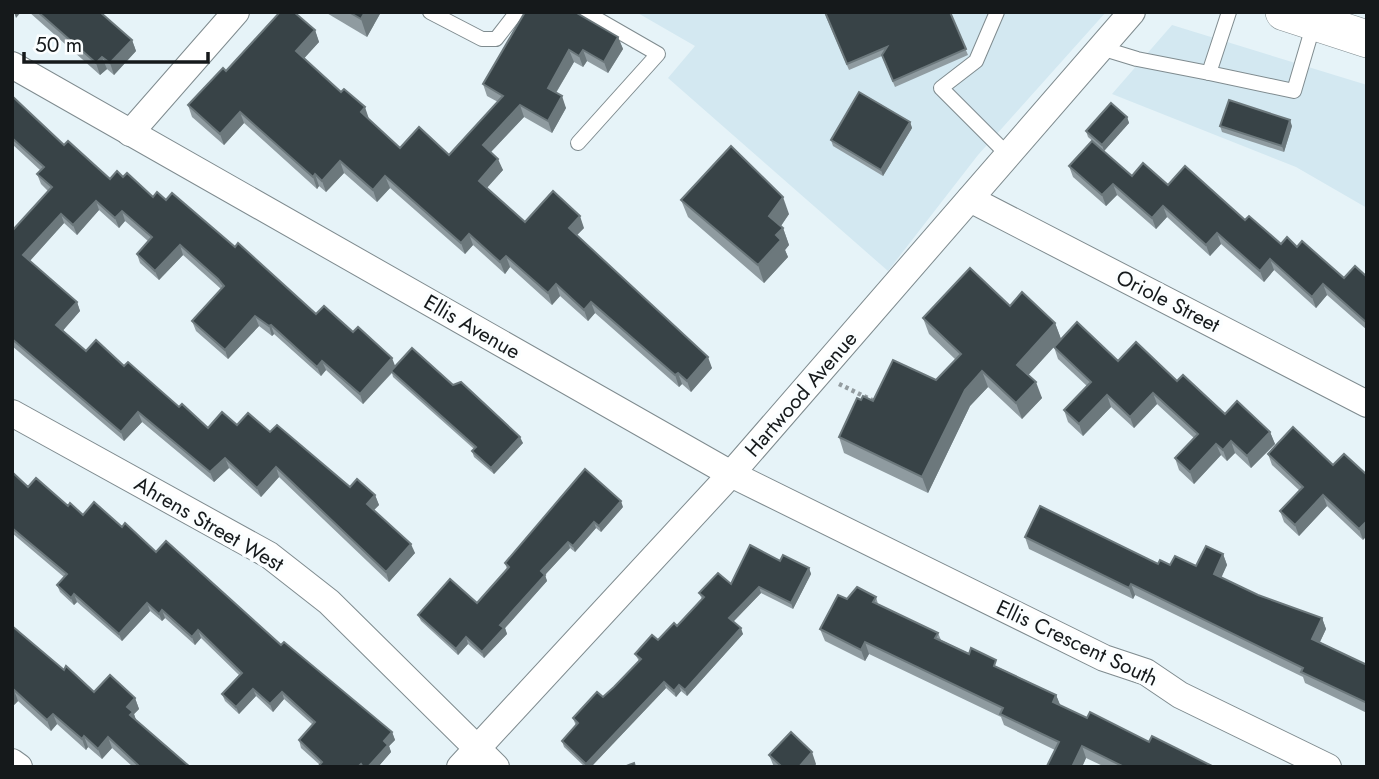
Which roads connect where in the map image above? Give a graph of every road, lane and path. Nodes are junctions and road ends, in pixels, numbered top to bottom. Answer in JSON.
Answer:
{"nodes":[{"id":1,"x":236,"y":12,"type":"edge"},
{"id":2,"x":430,"y":12,"type":"edge"},
{"id":3,"x":517,"y":12,"type":"edge"},
{"id":4,"x":585,"y":12,"type":"edge"},
{"id":5,"x":996,"y":12,"type":"edge"},
{"id":6,"x":1132,"y":12,"type":"edge"},
{"id":7,"x":1228,"y":12,"type":"edge"},
{"id":8,"x":1299,"y":17,"type":"edge"},
{"id":9,"x":1367,"y":39,"type":"edge"},
{"id":10,"x":1101,"y":48,"type":"junction"},
{"id":11,"x":12,"y":65,"type":"edge"},
{"id":12,"x":1209,"y":73,"type":"junction"},
{"id":13,"x":130,"y":133,"type":"junction"},
{"id":14,"x":578,"y":142,"type":"dead end"},
{"id":15,"x":1008,"y":155,"type":"junction"},
{"id":16,"x":970,"y":199,"type":"junction"},
{"id":17,"x":818,"y":374,"type":"junction"},
{"id":18,"x":876,"y":402,"type":"edge"},
{"id":19,"x":1367,"y":404,"type":"edge"},
{"id":20,"x":12,"y":413,"type":"edge"},
{"id":21,"x":731,"y":474,"type":"junction"},
{"id":22,"x":939,"y":577,"type":"joint"},
{"id":23,"x":478,"y":760,"type":"edge"},
{"id":24,"x":12,"y":762,"type":"edge"},
{"id":25,"x":19,"y":767,"type":"edge"},
{"id":26,"x":1328,"y":767,"type":"edge"}],
"edges":[{"from":1,"to":13,"type":"street"},
{"from":2,"to":3,"type":"lane"},
{"from":4,"to":14,"type":"lane"},
{"from":5,"to":15,"type":"lane"},
{"from":6,"to":10,"type":"street","name":"Hartwood Avenue"},
{"from":7,"to":12,"type":"lane"},
{"from":8,"to":9,"type":"main road"},
{"from":8,"to":12,"type":"lane"},
{"from":10,"to":12,"type":"lane"},
{"from":10,"to":15,"type":"street","name":"Hartwood Avenue"},
{"from":11,"to":13,"type":"street","name":"Ellis Avenue"},
{"from":13,"to":21,"type":"street","name":"Ellis Avenue"},
{"from":15,"to":16,"type":"street","name":"Hartwood Avenue"},
{"from":16,"to":17,"type":"street","name":"Hartwood Avenue"},
{"from":16,"to":19,"type":"street","name":"Oriole Street"},
{"from":17,"to":18,"type":"path"},
{"from":17,"to":21,"type":"street","name":"Hartwood Avenue"},
{"from":20,"to":23,"type":"street","name":"Ahrens Street West"},
{"from":21,"to":22,"type":"street","name":"Ellis Avenue"},
{"from":21,"to":23,"type":"street","name":"Hartwood Avenue"},
{"from":22,"to":26,"type":"street","name":"Ellis Crescent South"},
{"from":24,"to":25,"type":"street"}]}
